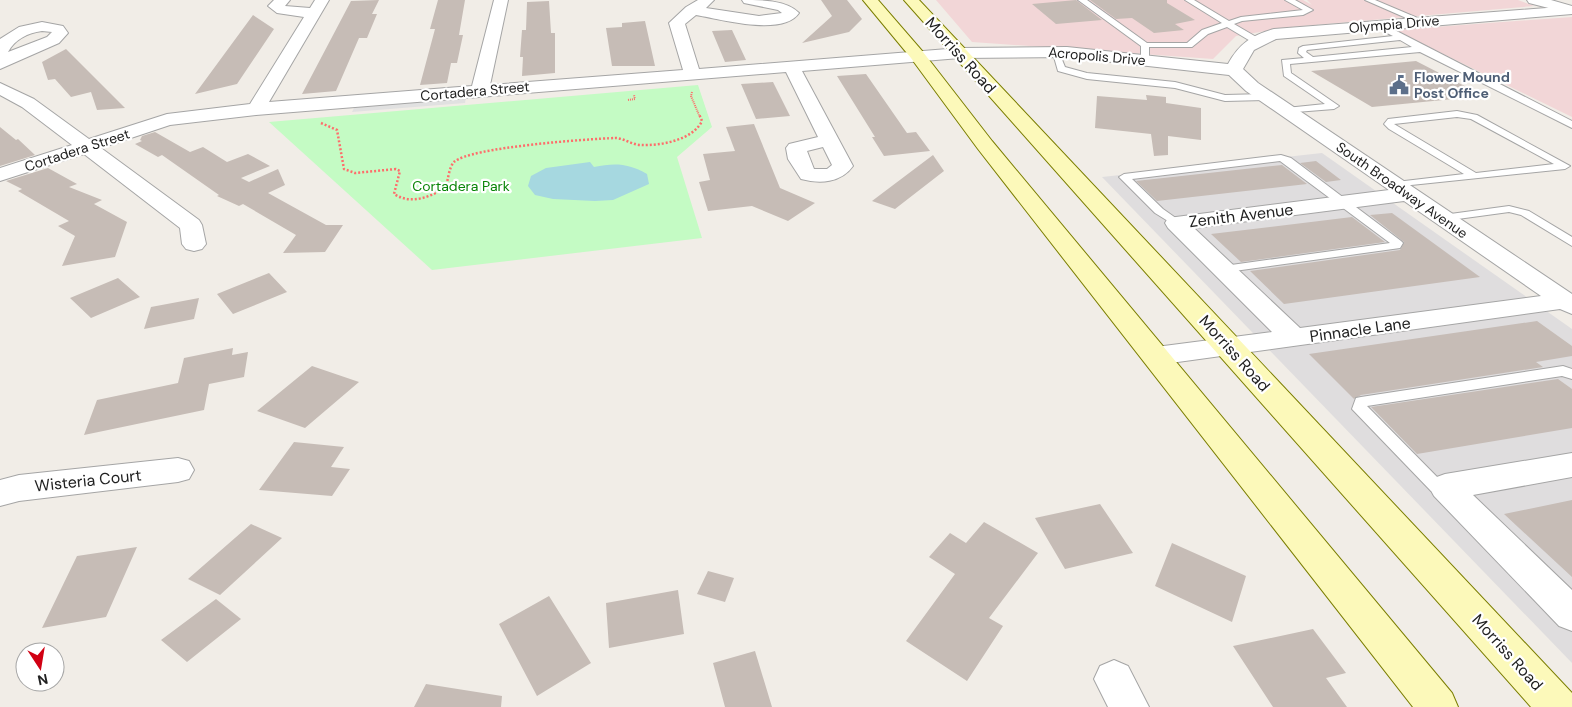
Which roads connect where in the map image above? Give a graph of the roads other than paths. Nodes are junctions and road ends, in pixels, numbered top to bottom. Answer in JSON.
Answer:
{"nodes":[{"id":1,"x":283,"y":0,"type":"edge"},
{"id":2,"x":501,"y":0,"type":"edge"},
{"id":3,"x":708,"y":0,"type":"edge"},
{"id":4,"x":749,"y":0,"type":"edge"},
{"id":5,"x":870,"y":0,"type":"edge"},
{"id":6,"x":911,"y":0,"type":"edge"},
{"id":7,"x":1082,"y":0,"type":"edge"},
{"id":8,"x":1189,"y":0,"type":"edge"},
{"id":9,"x":1289,"y":0,"type":"edge"},
{"id":10,"x":1369,"y":0,"type":"edge"},
{"id":11,"x":1534,"y":0,"type":"edge"},
{"id":12,"x":1560,"y":0,"type":"edge"},
{"id":13,"x":318,"y":6,"type":"edge"},
{"id":14,"x":692,"y":10,"type":"junction"},
{"id":15,"x":1572,"y":10,"type":"edge"},
{"id":16,"x":1423,"y":22,"type":"junction"},
{"id":17,"x":1228,"y":24,"type":"junction"},
{"id":18,"x":1378,"y":25,"type":"junction"},
{"id":19,"x":1401,"y":38,"type":"junction"},
{"id":20,"x":1255,"y":40,"type":"junction"},
{"id":21,"x":1421,"y":49,"type":"junction"},
{"id":22,"x":1055,"y":52,"type":"junction"},
{"id":23,"x":960,"y":53,"type":"junction"},
{"id":24,"x":1145,"y":53,"type":"junction"},
{"id":25,"x":917,"y":55,"type":"junction"},
{"id":26,"x":1311,"y":59,"type":"junction"},
{"id":27,"x":791,"y":65,"type":"junction"},
{"id":28,"x":1234,"y":70,"type":"junction"},
{"id":29,"x":692,"y":82,"type":"junction"},
{"id":30,"x":0,"y":88,"type":"edge"},
{"id":31,"x":480,"y":91,"type":"junction"},
{"id":32,"x":1265,"y":96,"type":"junction"},
{"id":33,"x":256,"y":109,"type":"junction"},
{"id":34,"x":1286,"y":111,"type":"junction"},
{"id":35,"x":1572,"y":125,"type":"edge"},
{"id":36,"x":830,"y":140,"type":"dead end"},
{"id":37,"x":85,"y":147,"type":"junction"},
{"id":38,"x":1568,"y":165,"type":"edge"},
{"id":39,"x":0,"y":175,"type":"edge"},
{"id":40,"x":1476,"y":176,"type":"junction"},
{"id":41,"x":1403,"y":190,"type":"junction"},
{"id":42,"x":1344,"y":202,"type":"junction"},
{"id":43,"x":1443,"y":218,"type":"junction"},
{"id":44,"x":1176,"y":223,"type":"junction"},
{"id":45,"x":1572,"y":242,"type":"edge"},
{"id":46,"x":194,"y":244,"type":"dead end"},
{"id":47,"x":1224,"y":270,"type":"junction"},
{"id":48,"x":1568,"y":304,"type":"edge"},
{"id":49,"x":1294,"y":338,"type":"junction"},
{"id":50,"x":1228,"y":347,"type":"junction"},
{"id":51,"x":1156,"y":356,"type":"junction"},
{"id":52,"x":1572,"y":374,"type":"edge"},
{"id":53,"x":1572,"y":465,"type":"edge"},
{"id":54,"x":178,"y":470,"type":"dead end"},
{"id":55,"x":1445,"y":488,"type":"junction"},
{"id":56,"x":0,"y":493,"type":"edge"},
{"id":57,"x":1560,"y":588,"type":"edge"},
{"id":58,"x":1572,"y":614,"type":"edge"},
{"id":59,"x":1438,"y":707,"type":"edge"},
{"id":60,"x":1558,"y":707,"type":"edge"}],
"edges":[{"from":1,"to":13,"type":"street"},
{"from":2,"to":31,"type":"street"},
{"from":3,"to":14,"type":"street"},
{"from":4,"to":14,"type":"street"},
{"from":5,"to":25,"type":"main road","name":"Morriss Road"},
{"from":6,"to":23,"type":"main road","name":"Morriss Road"},
{"from":7,"to":24,"type":"lane"},
{"from":8,"to":17,"type":"lane"},
{"from":9,"to":17,"type":"lane"},
{"from":10,"to":16,"type":"lane"},
{"from":11,"to":15,"type":"street"},
{"from":12,"to":15,"type":"street"},
{"from":13,"to":33,"type":"street"},
{"from":14,"to":29,"type":"street"},
{"from":15,"to":16,"type":"street","name":"Olympia Drive"},
{"from":16,"to":18,"type":"street","name":"Olympia Drive"},
{"from":17,"to":20,"type":"lane"},
{"from":17,"to":24,"type":"lane"},
{"from":18,"to":19,"type":"lane"},
{"from":18,"to":20,"type":"street","name":"Olympia Drive"},
{"from":19,"to":21,"type":"lane"},
{"from":19,"to":26,"type":"lane"},
{"from":20,"to":28,"type":"street"},
{"from":21,"to":26,"type":"lane"},
{"from":21,"to":35,"type":"lane"},
{"from":22,"to":23,"type":"street","name":"Acropolis Drive"},
{"from":22,"to":24,"type":"street","name":"Acropolis Drive"},
{"from":22,"to":32,"type":"lane"},
{"from":23,"to":25,"type":"street","name":"Cortadera Street"},
{"from":23,"to":50,"type":"main road","name":"Morriss Road"},
{"from":24,"to":28,"type":"street","name":"Acropolis Drive"},
{"from":25,"to":27,"type":"street","name":"Cortadera Street"},
{"from":25,"to":51,"type":"main road","name":"Morriss Road"},
{"from":26,"to":34,"type":"lane"},
{"from":27,"to":29,"type":"street","name":"Cortadera Street"},
{"from":27,"to":36,"type":"street"},
{"from":28,"to":32,"type":"street","name":"South Broadway Avenue"},
{"from":29,"to":31,"type":"street","name":"Cortadera Street"},
{"from":30,"to":37,"type":"street"},
{"from":31,"to":33,"type":"street","name":"Cortadera Street"},
{"from":32,"to":34,"type":"street","name":"South Broadway Avenue"},
{"from":33,"to":37,"type":"street","name":"Cortadera Street"},
{"from":34,"to":41,"type":"street","name":"South Broadway Avenue"},
{"from":37,"to":39,"type":"street","name":"Cortadera Street"},
{"from":37,"to":46,"type":"street"},
{"from":38,"to":40,"type":"lane"},
{"from":38,"to":40,"type":"lane"},
{"from":40,"to":41,"type":"lane"},
{"from":41,"to":42,"type":"street","name":"Zenith Avenue"},
{"from":41,"to":43,"type":"street","name":"South Broadway Avenue"},
{"from":42,"to":44,"type":"street","name":"Zenith Avenue"},
{"from":42,"to":44,"type":"lane"},
{"from":42,"to":47,"type":"lane"},
{"from":43,"to":45,"type":"lane"},
{"from":43,"to":48,"type":"street","name":"South Broadway Avenue"},
{"from":44,"to":47,"type":"street","name":"Zenith Avenue"},
{"from":47,"to":49,"type":"street","name":"Zenith Avenue"},
{"from":48,"to":49,"type":"street","name":"Pinnacle Lane"},
{"from":49,"to":50,"type":"street","name":"Pinnacle Lane"},
{"from":50,"to":51,"type":"street","name":"Pinnacle Lane"},
{"from":50,"to":60,"type":"main road","name":"Morriss Road"},
{"from":51,"to":59,"type":"main road","name":"Morriss Road"},
{"from":52,"to":55,"type":"lane"},
{"from":53,"to":55,"type":"street"},
{"from":54,"to":56,"type":"street","name":"Wisteria Court"},
{"from":55,"to":57,"type":"street"},
{"from":57,"to":58,"type":"street"}]}
